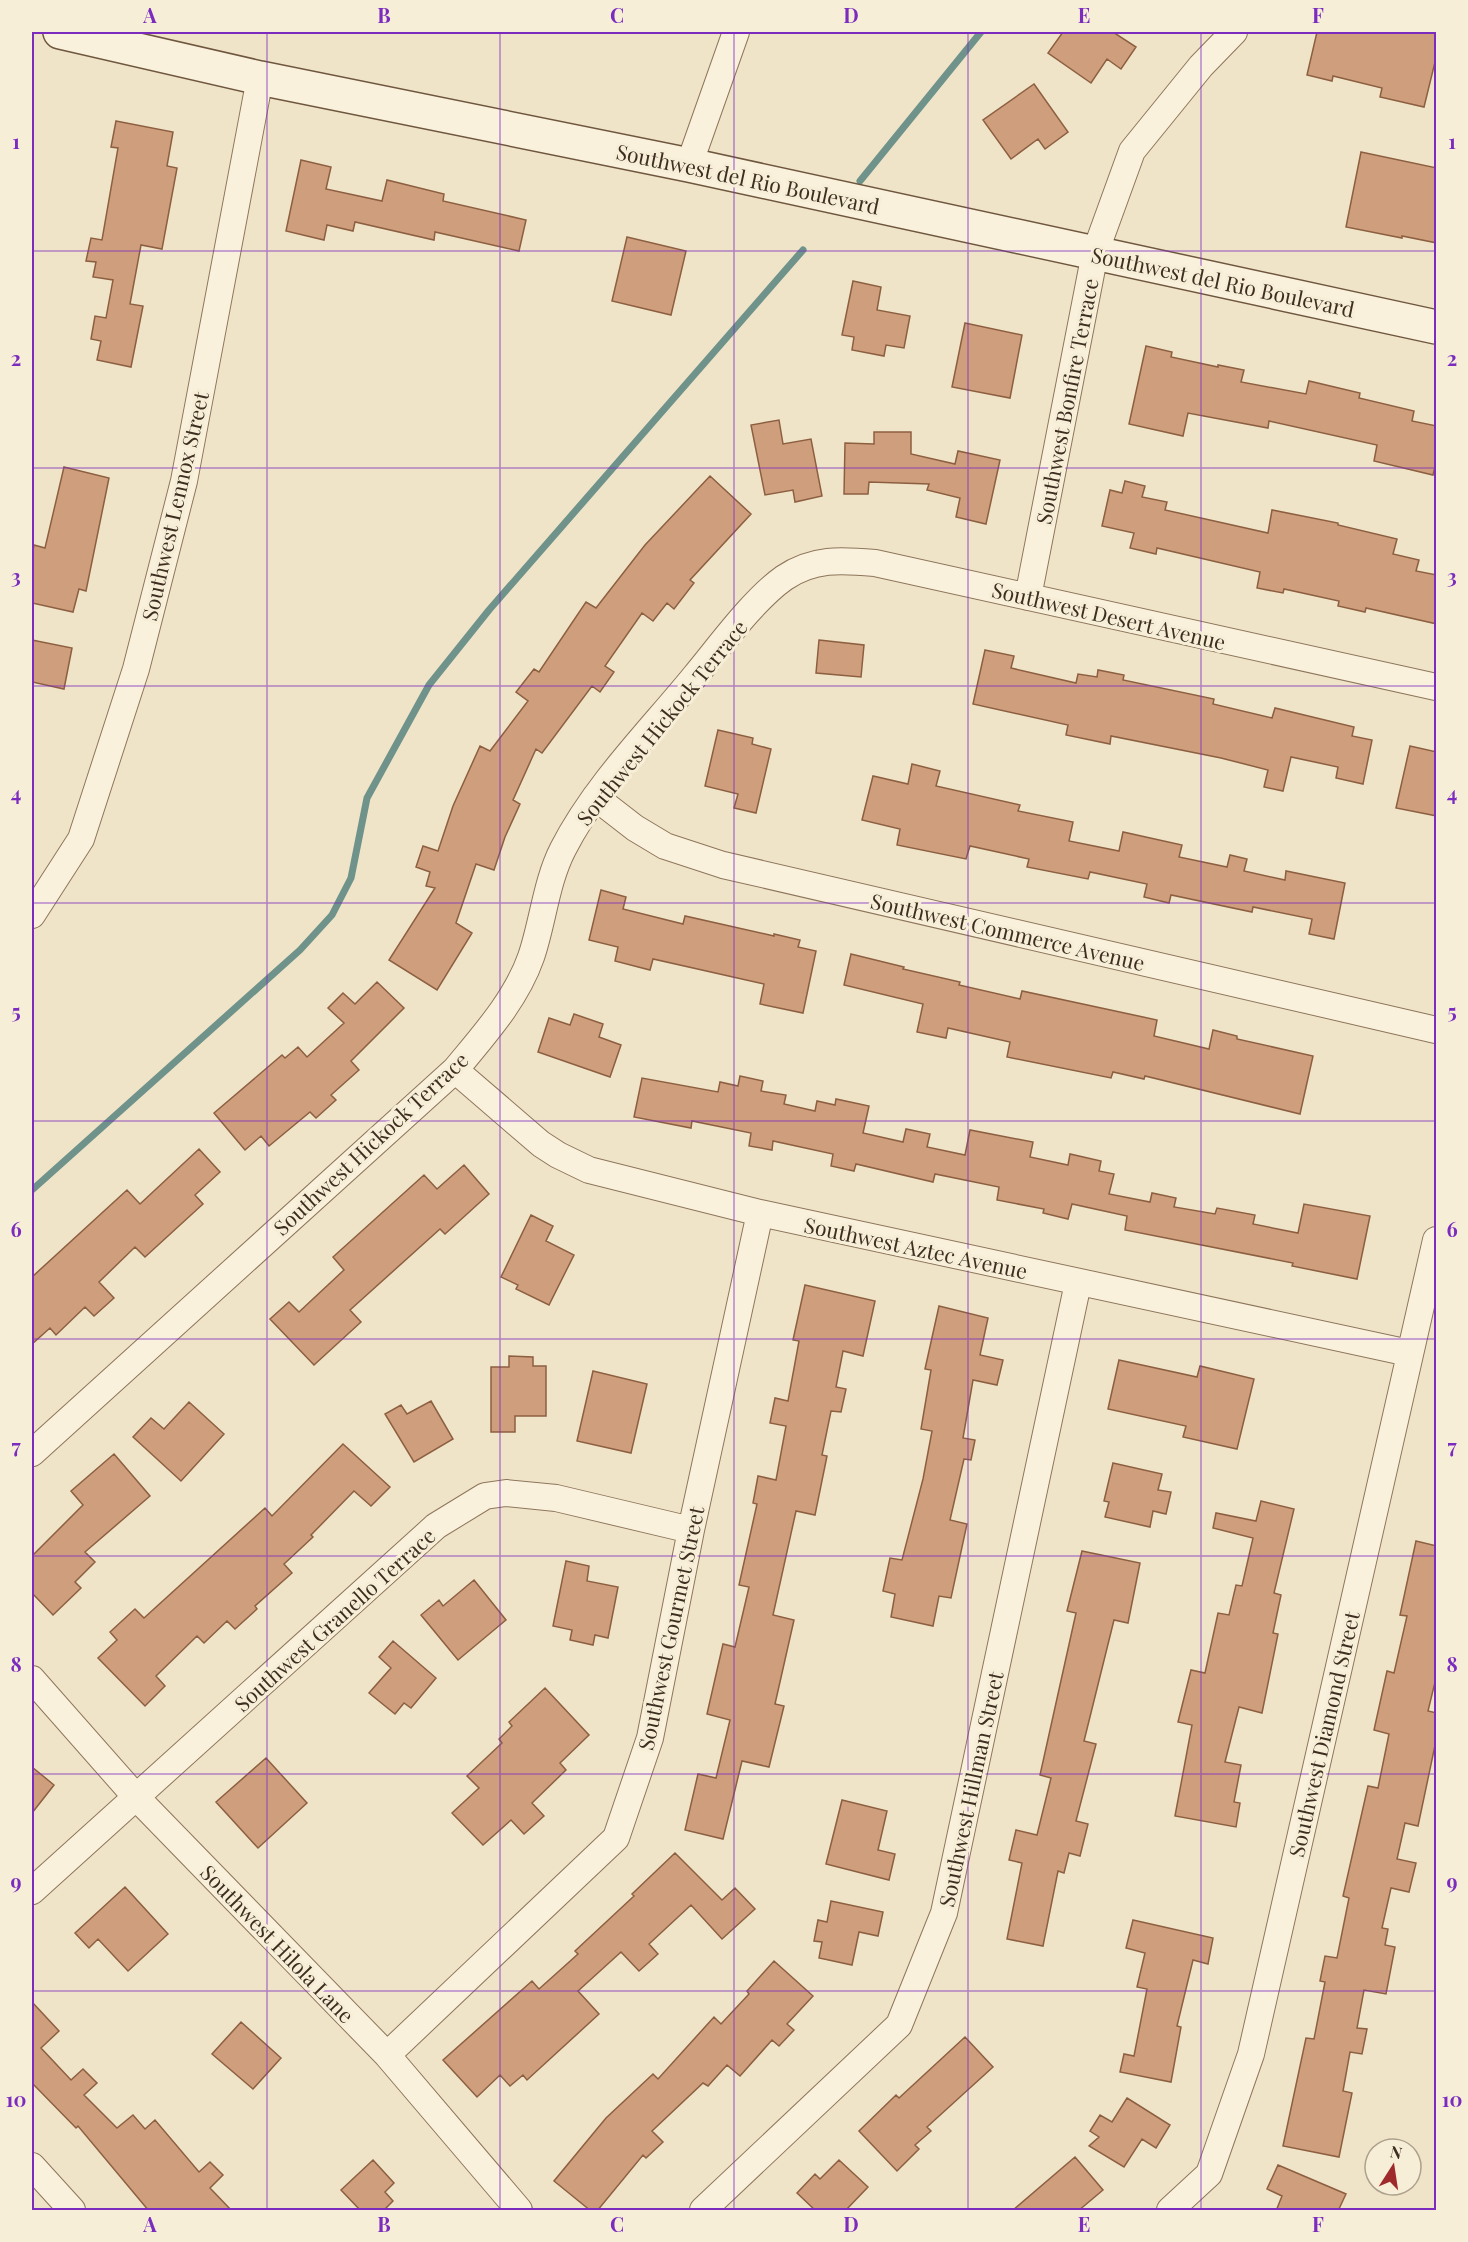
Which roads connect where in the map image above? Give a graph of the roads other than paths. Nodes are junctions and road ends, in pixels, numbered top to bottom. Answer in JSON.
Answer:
{"nodes":[{"id":1,"x":60,"y":32,"type":"edge"},
{"id":2,"x":736,"y":32,"type":"edge"},
{"id":3,"x":1234,"y":32,"type":"edge"},
{"id":4,"x":260,"y":78,"type":"junction"},
{"id":5,"x":689,"y":165,"type":"junction"},
{"id":6,"x":1095,"y":253,"type":"junction"},
{"id":7,"x":1437,"y":327,"type":"edge"},
{"id":8,"x":783,"y":579,"type":"joint"},
{"id":9,"x":1028,"y":597,"type":"junction"},
{"id":10,"x":1437,"y":687,"type":"edge"},
{"id":11,"x":595,"y":797,"type":"junction"},
{"id":12,"x":32,"y":915,"type":"edge"},
{"id":13,"x":1437,"y":1030,"type":"edge"},
{"id":14,"x":455,"y":1070,"type":"junction"},
{"id":15,"x":760,"y":1213,"type":"junction"},
{"id":16,"x":1437,"y":1239,"type":"edge"},
{"id":17,"x":1078,"y":1283,"type":"junction"},
{"id":18,"x":1409,"y":1353,"type":"junction"},
{"id":19,"x":32,"y":1453,"type":"edge"},
{"id":20,"x":691,"y":1530,"type":"junction"},
{"id":21,"x":32,"y":1679,"type":"edge"},
{"id":22,"x":136,"y":1797,"type":"junction"},
{"id":23,"x":32,"y":1891,"type":"edge"},
{"id":24,"x":387,"y":2055,"type":"junction"},
{"id":25,"x":32,"y":2166,"type":"edge"},
{"id":26,"x":72,"y":2211,"type":"edge"},
{"id":27,"x":519,"y":2211,"type":"edge"},
{"id":28,"x":703,"y":2211,"type":"edge"},
{"id":29,"x":1170,"y":2211,"type":"edge"}],
"edges":[{"from":1,"to":4,"type":"street","name":"Southwest del Rio Boulevard"},
{"from":2,"to":5,"type":"street"},
{"from":3,"to":6,"type":"street","name":"Southwest Bonfire Terrace"},
{"from":4,"to":5,"type":"street","name":"Southwest del Rio Boulevard"},
{"from":4,"to":12,"type":"street","name":"Southwest Lennox Street"},
{"from":5,"to":6,"type":"street","name":"Southwest del Rio Boulevard"},
{"from":6,"to":7,"type":"street","name":"Southwest del Rio Boulevard"},
{"from":6,"to":9,"type":"street","name":"Southwest Bonfire Terrace"},
{"from":8,"to":9,"type":"street","name":"Southwest Desert Avenue"},
{"from":8,"to":11,"type":"street","name":"Southwest Hickock Terrace"},
{"from":9,"to":10,"type":"street","name":"Southwest Desert Avenue"},
{"from":11,"to":13,"type":"street","name":"Southwest Commerce Avenue"},
{"from":11,"to":14,"type":"street","name":"Southwest Hickock Terrace"},
{"from":14,"to":15,"type":"street","name":"Southwest Aztec Avenue"},
{"from":14,"to":19,"type":"street","name":"Southwest Hickock Terrace"},
{"from":15,"to":17,"type":"street","name":"Southwest Aztec Avenue"},
{"from":15,"to":20,"type":"street","name":"Southwest Gourmet Street"},
{"from":16,"to":18,"type":"street","name":"Southwest Diamond Street"},
{"from":17,"to":18,"type":"street","name":"Southwest Aztec Avenue"},
{"from":17,"to":28,"type":"street","name":"Southwest Hillman Street"},
{"from":18,"to":29,"type":"street","name":"Southwest Diamond Street"},
{"from":20,"to":22,"type":"street","name":"Southwest Granello Terrace"},
{"from":20,"to":24,"type":"street","name":"Southwest Gourmet Street"},
{"from":21,"to":22,"type":"street","name":"Southwest Hilola Lane"},
{"from":22,"to":23,"type":"street","name":"Southwest Granello Terrace"},
{"from":22,"to":24,"type":"street","name":"Southwest Hilola Lane"},
{"from":24,"to":27,"type":"street","name":"Southwest Hilola Lane"},
{"from":25,"to":26,"type":"street"}]}
